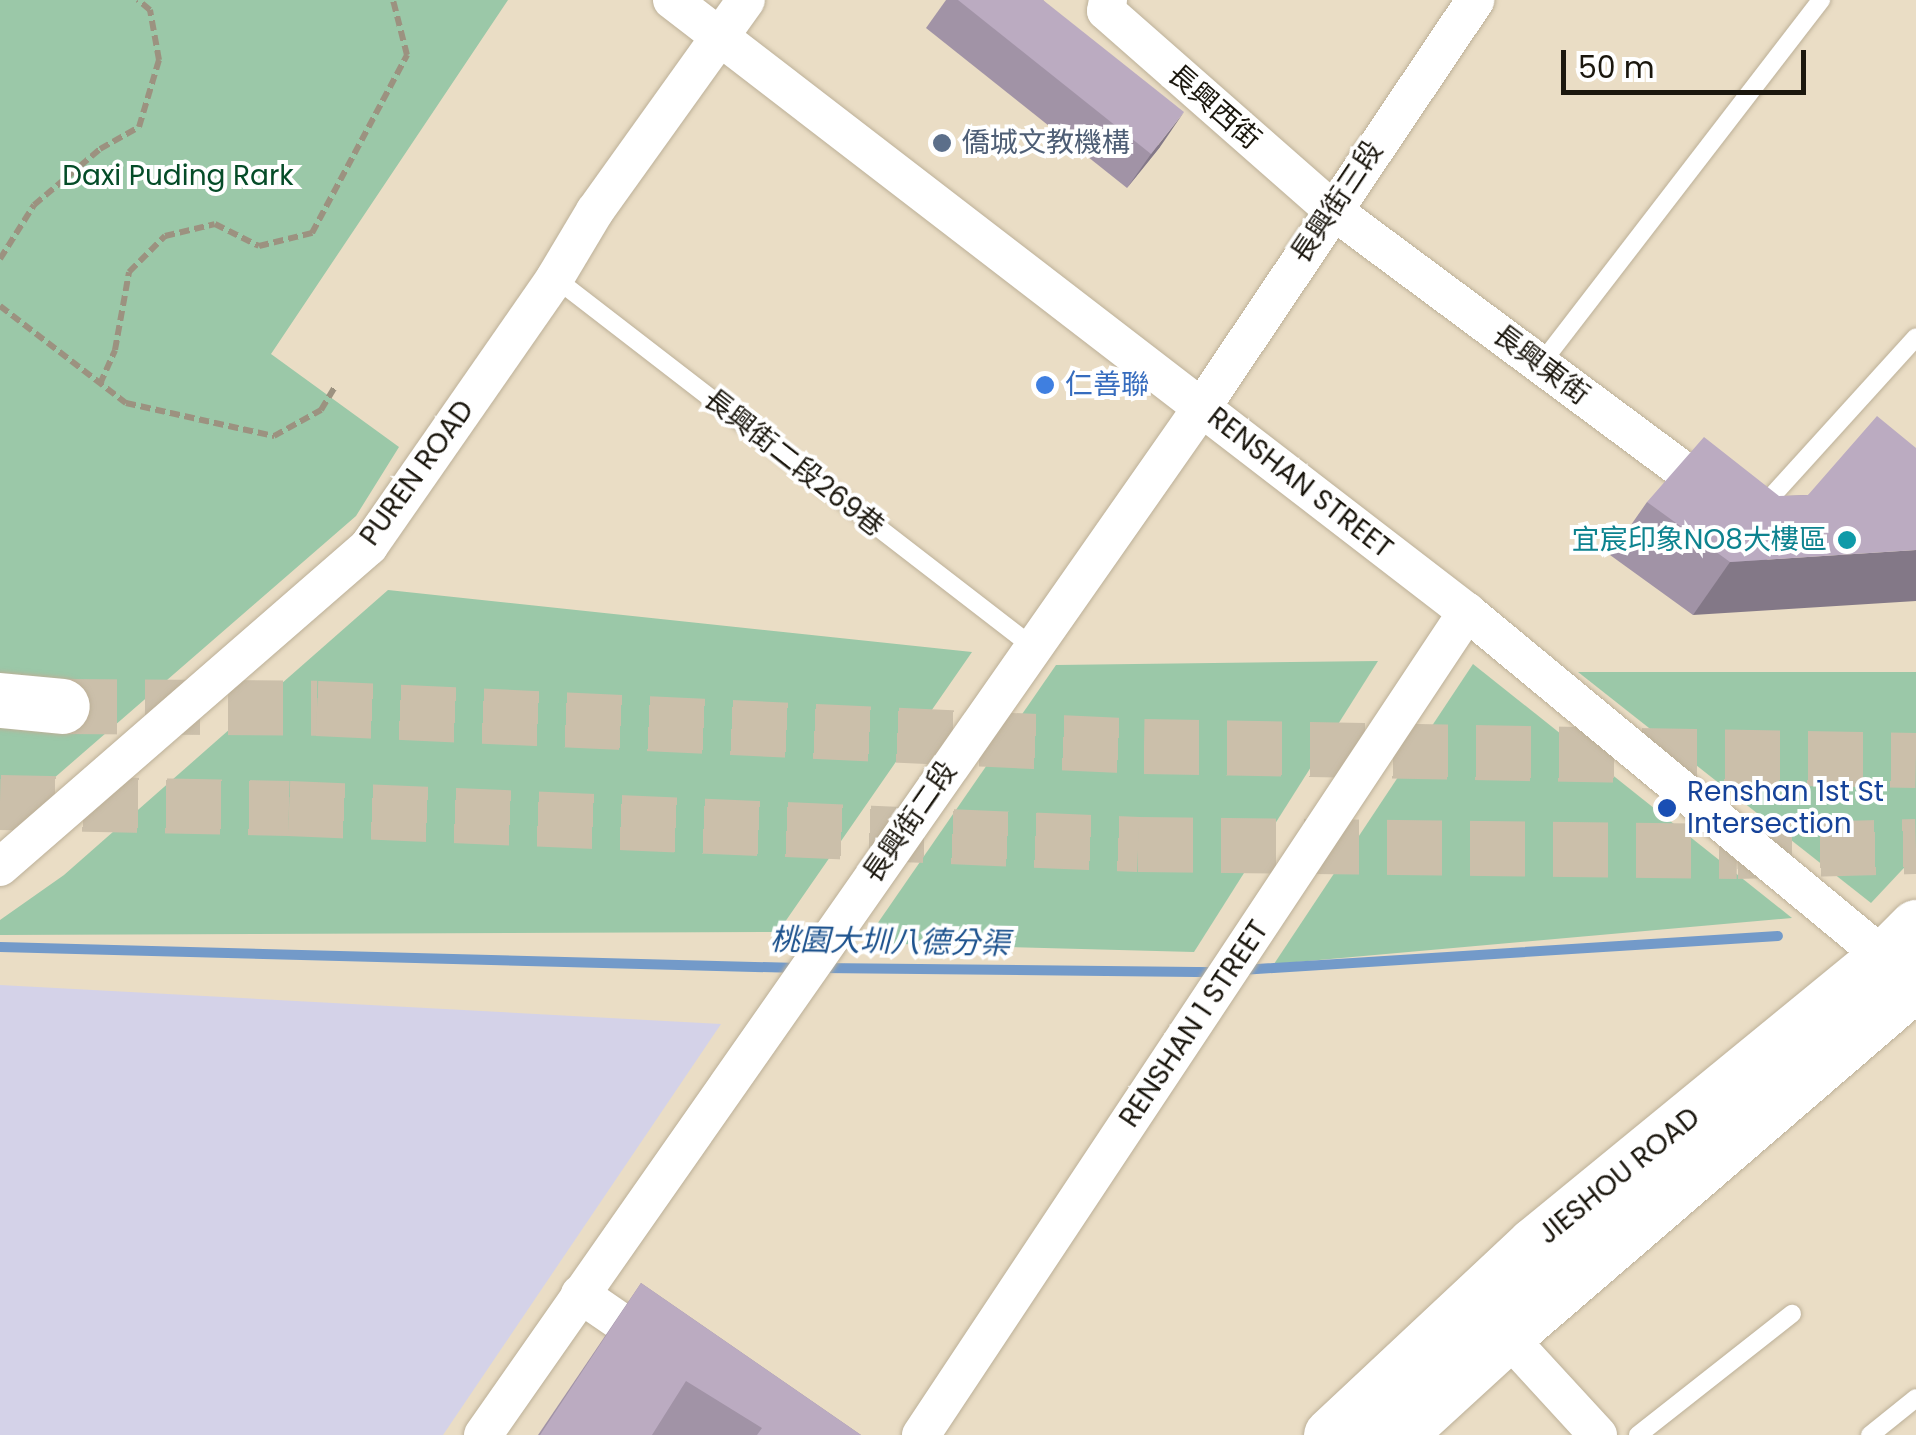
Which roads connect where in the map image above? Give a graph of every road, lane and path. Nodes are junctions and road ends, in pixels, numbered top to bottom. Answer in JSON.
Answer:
{"nodes":[{"id":1,"x":138,"y":0,"type":"edge"},
{"id":2,"x":393,"y":0,"type":"edge"},
{"id":3,"x":672,"y":0,"type":"edge"},
{"id":4,"x":746,"y":0,"type":"edge"},
{"id":5,"x":1108,"y":0,"type":"edge"},
{"id":6,"x":1822,"y":0,"type":"edge"},
{"id":7,"x":1469,"y":2,"type":"edge"},
{"id":8,"x":721,"y":38,"type":"junction"},
{"id":9,"x":1330,"y":209,"type":"junction"},
{"id":10,"x":0,"y":259,"type":"edge"},
{"id":11,"x":555,"y":278,"type":"junction"},
{"id":12,"x":0,"y":306,"type":"edge"},
{"id":13,"x":1916,"y":337,"type":"edge"},
{"id":14,"x":1540,"y":364,"type":"junction"},
{"id":15,"x":100,"y":384,"type":"junction"},
{"id":16,"x":336,"y":385,"type":"dead end"},
{"id":17,"x":1202,"y":407,"type":"junction"},
{"id":18,"x":1750,"y":520,"type":"joint"},
{"id":19,"x":1467,"y":612,"type":"junction"},
{"id":20,"x":1032,"y":647,"type":"junction"},
{"id":21,"x":0,"y":700,"type":"edge"},
{"id":22,"x":62,"y":706,"type":"tunnel mouth"},
{"id":23,"x":0,"y":867,"type":"edge"},
{"id":24,"x":1908,"y":962,"type":"edge"},
{"id":25,"x":580,"y":1294,"type":"junction"},
{"id":26,"x":1792,"y":1314,"type":"dead end"},
{"id":27,"x":1506,"y":1334,"type":"junction"},
{"id":28,"x":690,"y":1370,"type":"edge"},
{"id":29,"x":1916,"y":1398,"type":"edge"},
{"id":30,"x":483,"y":1435,"type":"edge"},
{"id":31,"x":921,"y":1435,"type":"edge"},
{"id":32,"x":1332,"y":1435,"type":"edge"},
{"id":33,"x":1397,"y":1435,"type":"edge"},
{"id":34,"x":1598,"y":1435,"type":"edge"},
{"id":35,"x":1638,"y":1435,"type":"edge"},
{"id":36,"x":1870,"y":1435,"type":"edge"}],
"edges":[{"from":1,"to":10,"type":"path"},
{"from":2,"to":15,"type":"path"},
{"from":3,"to":8,"type":"street","name":"RENSHAN STREET"},
{"from":4,"to":8,"type":"street","name":"PUREN ROAD"},
{"from":5,"to":9,"type":"street","name":"長興西街"},
{"from":6,"to":14,"type":"lane"},
{"from":7,"to":9,"type":"street","name":"長興街三段"},
{"from":8,"to":11,"type":"street","name":"PUREN ROAD"},
{"from":8,"to":17,"type":"street","name":"RENSHAN STREET"},
{"from":9,"to":14,"type":"street","name":"長興東街"},
{"from":9,"to":17,"type":"street","name":"長興街三段"},
{"from":11,"to":20,"type":"lane","name":"長興街二段269巷"},
{"from":11,"to":23,"type":"street","name":"PUREN ROAD"},
{"from":12,"to":15,"type":"path"},
{"from":13,"to":18,"type":"lane"},
{"from":14,"to":18,"type":"street","name":"長興東街"},
{"from":15,"to":16,"type":"path"},
{"from":17,"to":19,"type":"street","name":"RENSHAN STREET"},
{"from":17,"to":20,"type":"street","name":"長興街二段"},
{"from":19,"to":24,"type":"street","name":"RENSHAN STREET"},
{"from":19,"to":31,"type":"street","name":"RENSHAN 1 STREET"},
{"from":20,"to":25,"type":"street","name":"長興街二段"},
{"from":21,"to":22,"type":"main road"},
{"from":24,"to":27,"type":"main road","name":"JIESHOU ROAD"},
{"from":24,"to":32,"type":"main road","name":"JIESHOU ROAD"},
{"from":25,"to":28,"type":"street"},
{"from":25,"to":30,"type":"street","name":"長興街二段"},
{"from":26,"to":35,"type":"lane"},
{"from":27,"to":33,"type":"main road","name":"JIESHOU ROAD"},
{"from":27,"to":34,"type":"street"},
{"from":29,"to":36,"type":"lane"}]}
